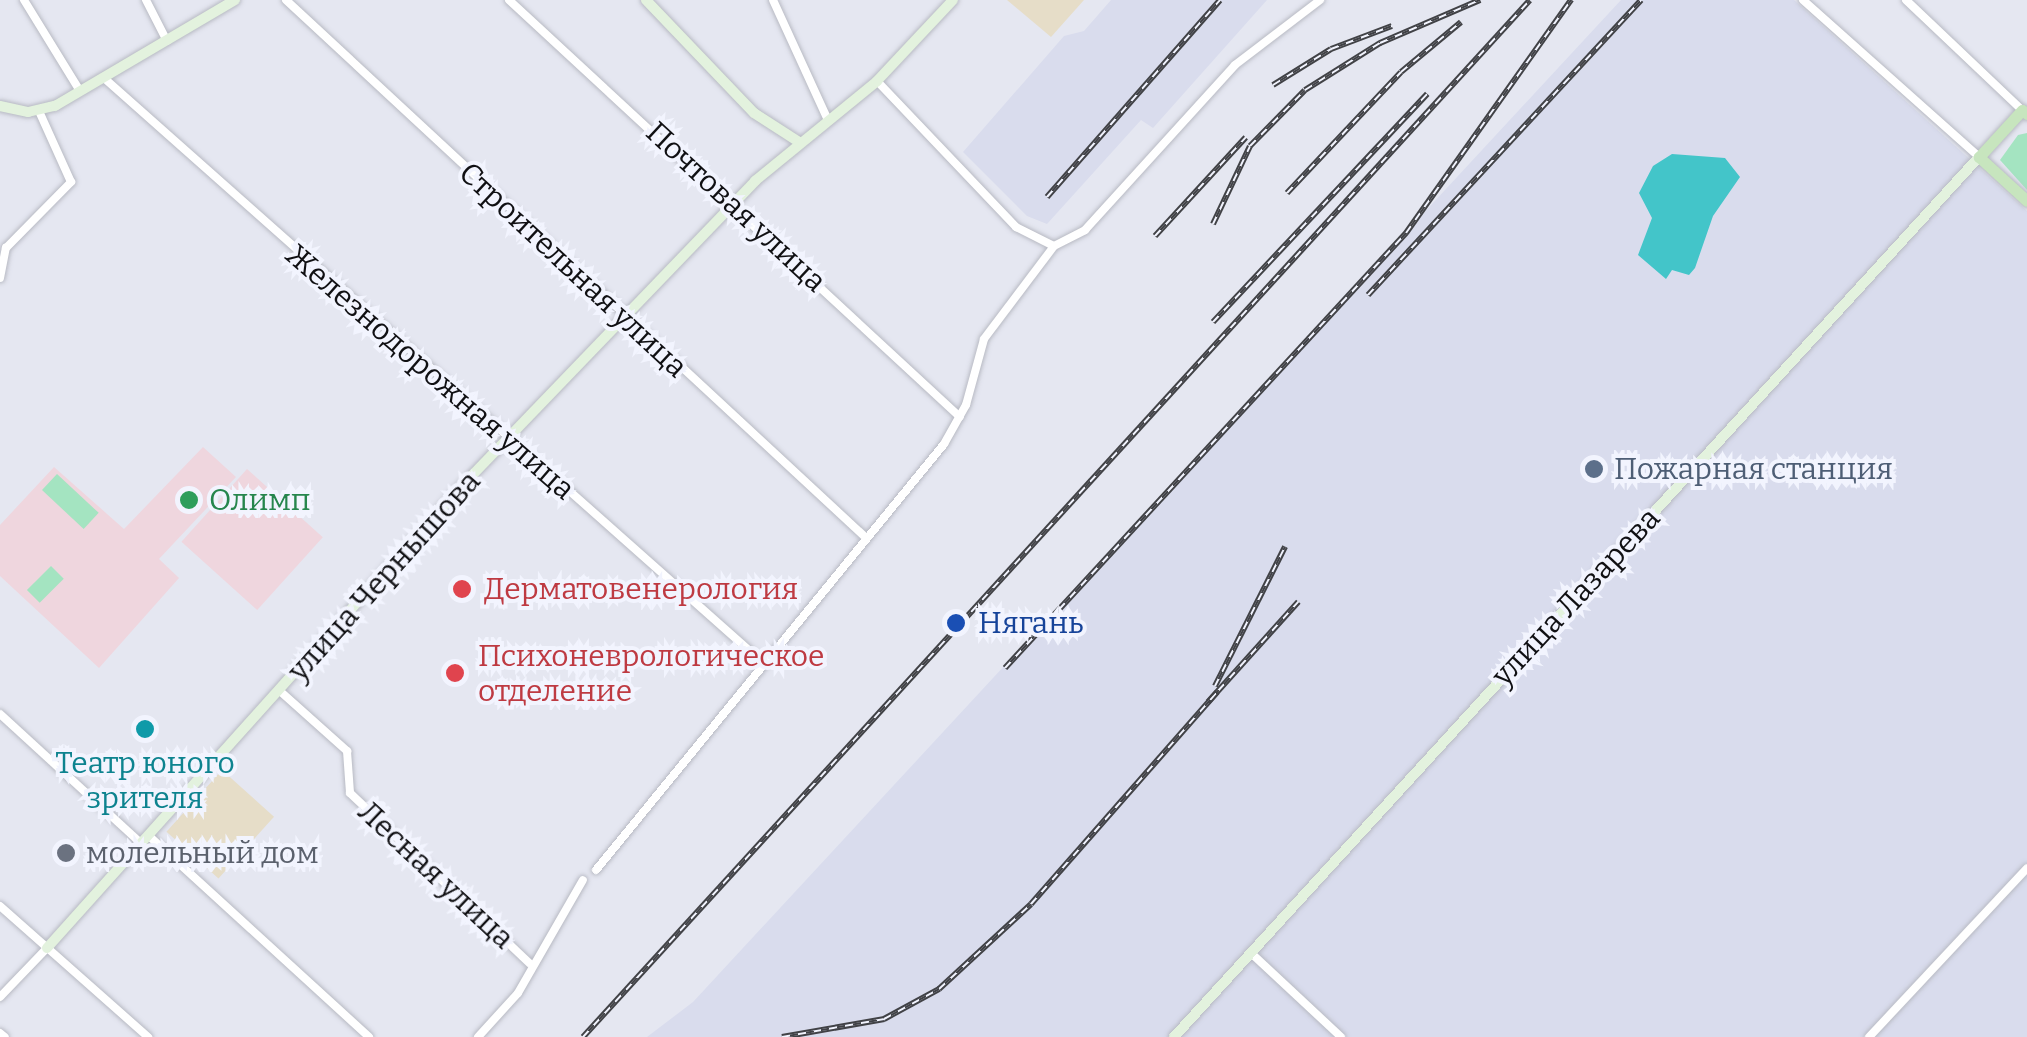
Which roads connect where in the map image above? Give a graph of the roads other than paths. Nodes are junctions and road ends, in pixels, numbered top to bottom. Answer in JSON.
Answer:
{"nodes":[{"id":1,"x":24,"y":0,"type":"edge"},
{"id":2,"x":146,"y":0,"type":"edge"},
{"id":3,"x":235,"y":0,"type":"edge"},
{"id":4,"x":286,"y":0,"type":"edge"},
{"id":5,"x":509,"y":0,"type":"edge"},
{"id":6,"x":646,"y":0,"type":"edge"},
{"id":7,"x":773,"y":0,"type":"edge"},
{"id":8,"x":953,"y":0,"type":"edge"},
{"id":9,"x":1320,"y":0,"type":"edge"},
{"id":10,"x":1803,"y":0,"type":"edge"},
{"id":11,"x":1906,"y":0,"type":"edge"},
{"id":12,"x":167,"y":40,"type":"junction"},
{"id":13,"x":104,"y":78,"type":"junction"},
{"id":14,"x":876,"y":80,"type":"junction"},
{"id":15,"x":80,"y":91,"type":"junction"},
{"id":16,"x":0,"y":106,"type":"edge"},
{"id":17,"x":2025,"y":109,"type":"edge"},
{"id":18,"x":39,"y":112,"type":"junction"},
{"id":19,"x":828,"y":120,"type":"junction"},
{"id":20,"x":800,"y":142,"type":"junction"},
{"id":21,"x":1978,"y":157,"type":"junction"},
{"id":22,"x":2027,"y":201,"type":"edge"},
{"id":23,"x":734,"y":202,"type":"junction"},
{"id":24,"x":1054,"y":246,"type":"junction"},
{"id":25,"x":0,"y":278,"type":"edge"},
{"id":26,"x":624,"y":317,"type":"junction"},
{"id":27,"x":960,"y":417,"type":"junction"},
{"id":28,"x":508,"y":442,"type":"junction"},
{"id":29,"x":864,"y":536,"type":"junction"},
{"id":30,"x":760,"y":661,"type":"junction"},
{"id":31,"x":281,"y":692,"type":"junction"},
{"id":32,"x":0,"y":714,"type":"edge"},
{"id":33,"x":145,"y":840,"type":"junction"},
{"id":34,"x":2027,"y":868,"type":"edge"},
{"id":35,"x":596,"y":870,"type":"dead end"},
{"id":36,"x":583,"y":880,"type":"dead end"},
{"id":37,"x":0,"y":906,"type":"edge"},
{"id":38,"x":47,"y":948,"type":"junction"},
{"id":39,"x":1251,"y":953,"type":"junction"},
{"id":40,"x":530,"y":964,"type":"junction"},
{"id":41,"x":0,"y":998,"type":"edge"},
{"id":42,"x":148,"y":1037,"type":"edge"},
{"id":43,"x":369,"y":1037,"type":"edge"},
{"id":44,"x":478,"y":1037,"type":"edge"},
{"id":45,"x":1174,"y":1037,"type":"edge"},
{"id":46,"x":1340,"y":1037,"type":"edge"},
{"id":47,"x":1869,"y":1037,"type":"edge"}],
"edges":[{"from":1,"to":15,"type":"street"},
{"from":2,"to":12,"type":"street"},
{"from":3,"to":12,"type":"main road"},
{"from":4,"to":26,"type":"street","name":"Строительная улица"},
{"from":5,"to":23,"type":"street","name":"Почтовая улица"},
{"from":6,"to":20,"type":"main road"},
{"from":7,"to":19,"type":"street"},
{"from":8,"to":14,"type":"main road","name":"улица Чернышова"},
{"from":9,"to":24,"type":"street"},
{"from":10,"to":21,"type":"street"},
{"from":11,"to":17,"type":"street"},
{"from":12,"to":13,"type":"main road"},
{"from":13,"to":15,"type":"main road"},
{"from":13,"to":28,"type":"street","name":"Железнодорожная улица"},
{"from":14,"to":19,"type":"main road","name":"улица Чернышова"},
{"from":14,"to":24,"type":"street"},
{"from":15,"to":18,"type":"main road"},
{"from":16,"to":18,"type":"main road"},
{"from":17,"to":21,"type":"main road"},
{"from":18,"to":25,"type":"street"},
{"from":19,"to":20,"type":"main road","name":"улица Чернышова"},
{"from":20,"to":23,"type":"main road","name":"улица Чернышова"},
{"from":21,"to":22,"type":"main road"},
{"from":21,"to":39,"type":"main road","name":"улица Лазарева"},
{"from":23,"to":26,"type":"main road","name":"улица Чернышова"},
{"from":23,"to":27,"type":"street","name":"Почтовая улица"},
{"from":24,"to":27,"type":"street"},
{"from":26,"to":28,"type":"main road","name":"улица Чернышова"},
{"from":26,"to":29,"type":"street","name":"Строительная улица"},
{"from":27,"to":29,"type":"street"},
{"from":28,"to":30,"type":"street","name":"Железнодорожная улица"},
{"from":28,"to":31,"type":"main road","name":"улица Чернышова"},
{"from":29,"to":30,"type":"street"},
{"from":30,"to":35,"type":"street"},
{"from":31,"to":33,"type":"main road","name":"улица Чернышова"},
{"from":31,"to":40,"type":"street","name":"Лесная улица"},
{"from":32,"to":33,"type":"street"},
{"from":33,"to":38,"type":"main road","name":"улица Чернышова"},
{"from":33,"to":43,"type":"street"},
{"from":34,"to":47,"type":"street"},
{"from":36,"to":40,"type":"street"},
{"from":37,"to":38,"type":"street"},
{"from":38,"to":41,"type":"street","name":"улица Чернышова"},
{"from":38,"to":42,"type":"street"},
{"from":39,"to":45,"type":"main road","name":"улица Лазарева"},
{"from":39,"to":46,"type":"street"},
{"from":40,"to":44,"type":"street"}]}
